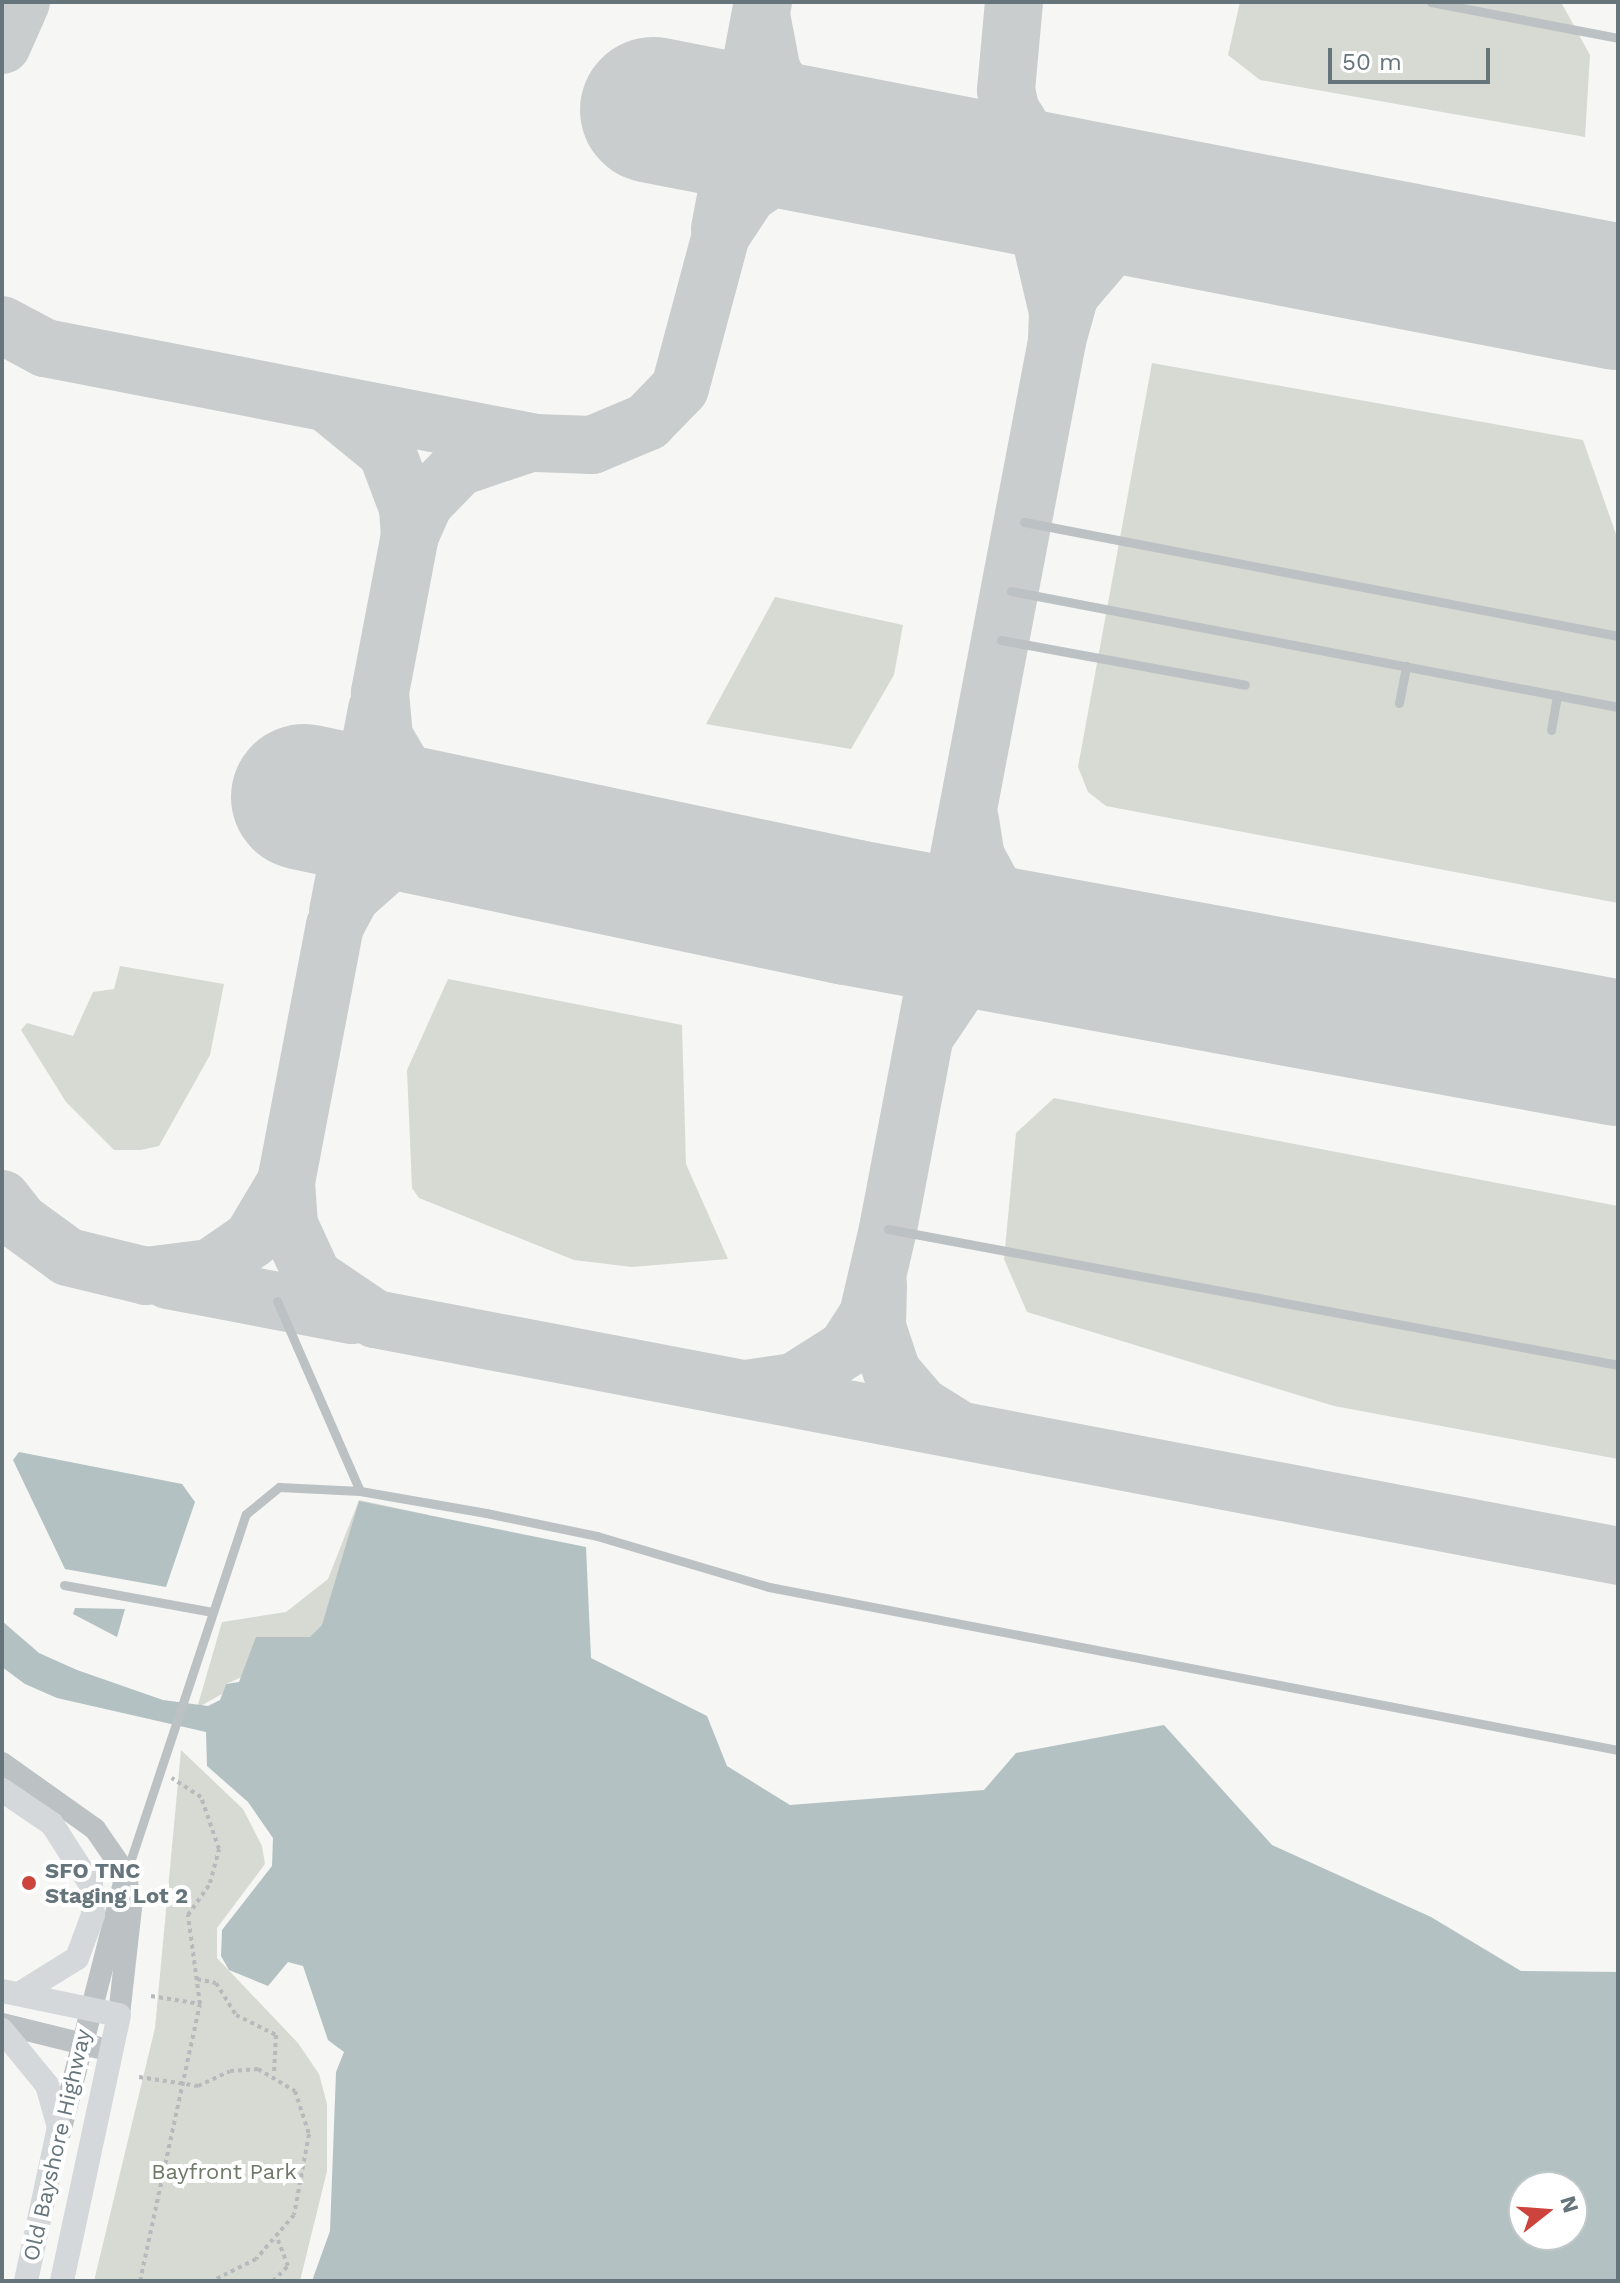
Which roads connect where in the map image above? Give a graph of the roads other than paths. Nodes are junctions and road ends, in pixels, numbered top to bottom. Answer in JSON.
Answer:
{"nodes":[{"id":1,"x":1431,"y":2,"type":"edge"},
{"id":2,"x":1618,"y":38,"type":"edge"},
{"id":3,"x":1024,"y":522,"type":"dead end"},
{"id":4,"x":1011,"y":591,"type":"dead end"},
{"id":5,"x":1618,"y":636,"type":"edge"},
{"id":6,"x":1001,"y":640,"type":"dead end"},
{"id":7,"x":1406,"y":666,"type":"junction"},
{"id":8,"x":1245,"y":685,"type":"dead end"},
{"id":9,"x":1557,"y":695,"type":"junction"},
{"id":10,"x":1399,"y":703,"type":"dead end"},
{"id":11,"x":1618,"y":707,"type":"edge"},
{"id":12,"x":1551,"y":730,"type":"dead end"},
{"id":13,"x":888,"y":1229,"type":"dead end"},
{"id":14,"x":277,"y":1301,"type":"dead end"},
{"id":15,"x":1618,"y":1365,"type":"edge"},
{"id":16,"x":360,"y":1491,"type":"junction"},
{"id":17,"x":64,"y":1585,"type":"dead end"},
{"id":18,"x":213,"y":1612,"type":"junction"},
{"id":19,"x":1618,"y":1750,"type":"edge"},
{"id":20,"x":2,"y":1763,"type":"edge"},
{"id":21,"x":2,"y":1790,"type":"edge"},
{"id":22,"x":126,"y":1874,"type":"junction"},
{"id":23,"x":11,"y":1992,"type":"edge"},
{"id":24,"x":87,"y":2009,"type":"junction"},
{"id":25,"x":119,"y":2015,"type":"junction"},
{"id":26,"x":2,"y":2024,"type":"edge"},
{"id":27,"x":2,"y":2030,"type":"edge"},
{"id":28,"x":81,"y":2044,"type":"junction"},
{"id":29,"x":112,"y":2051,"type":"junction"},
{"id":30,"x":54,"y":2163,"type":"junction"},
{"id":31,"x":26,"y":2281,"type":"edge"},
{"id":32,"x":62,"y":2281,"type":"edge"}],
"edges":[{"from":1,"to":2,"type":"lane"},
{"from":3,"to":5,"type":"lane"},
{"from":4,"to":7,"type":"lane"},
{"from":6,"to":8,"type":"lane"},
{"from":7,"to":9,"type":"lane"},
{"from":7,"to":10,"type":"lane"},
{"from":9,"to":11,"type":"lane"},
{"from":9,"to":12,"type":"lane"},
{"from":13,"to":15,"type":"lane"},
{"from":14,"to":16,"type":"lane"},
{"from":16,"to":18,"type":"lane"},
{"from":16,"to":19,"type":"lane"},
{"from":17,"to":18,"type":"lane"},
{"from":18,"to":22,"type":"lane"},
{"from":20,"to":22,"type":"street"},
{"from":21,"to":23,"type":"main road"},
{"from":22,"to":24,"type":"street","name":"Old Bayshore Highway"},
{"from":22,"to":25,"type":"street"},
{"from":23,"to":24,"type":"main road"},
{"from":24,"to":25,"type":"main road"},
{"from":24,"to":28,"type":"street","name":"Old Bayshore Highway"},
{"from":25,"to":29,"type":"main road","name":"Old Bayshore Highway"},
{"from":26,"to":28,"type":"street"},
{"from":27,"to":30,"type":"main road"},
{"from":28,"to":29,"type":"street"},
{"from":28,"to":30,"type":"street","name":"Old Bayshore Highway"},
{"from":29,"to":32,"type":"main road","name":"Old Bayshore Highway"},
{"from":30,"to":31,"type":"main road","name":"Old Bayshore Highway"}]}
